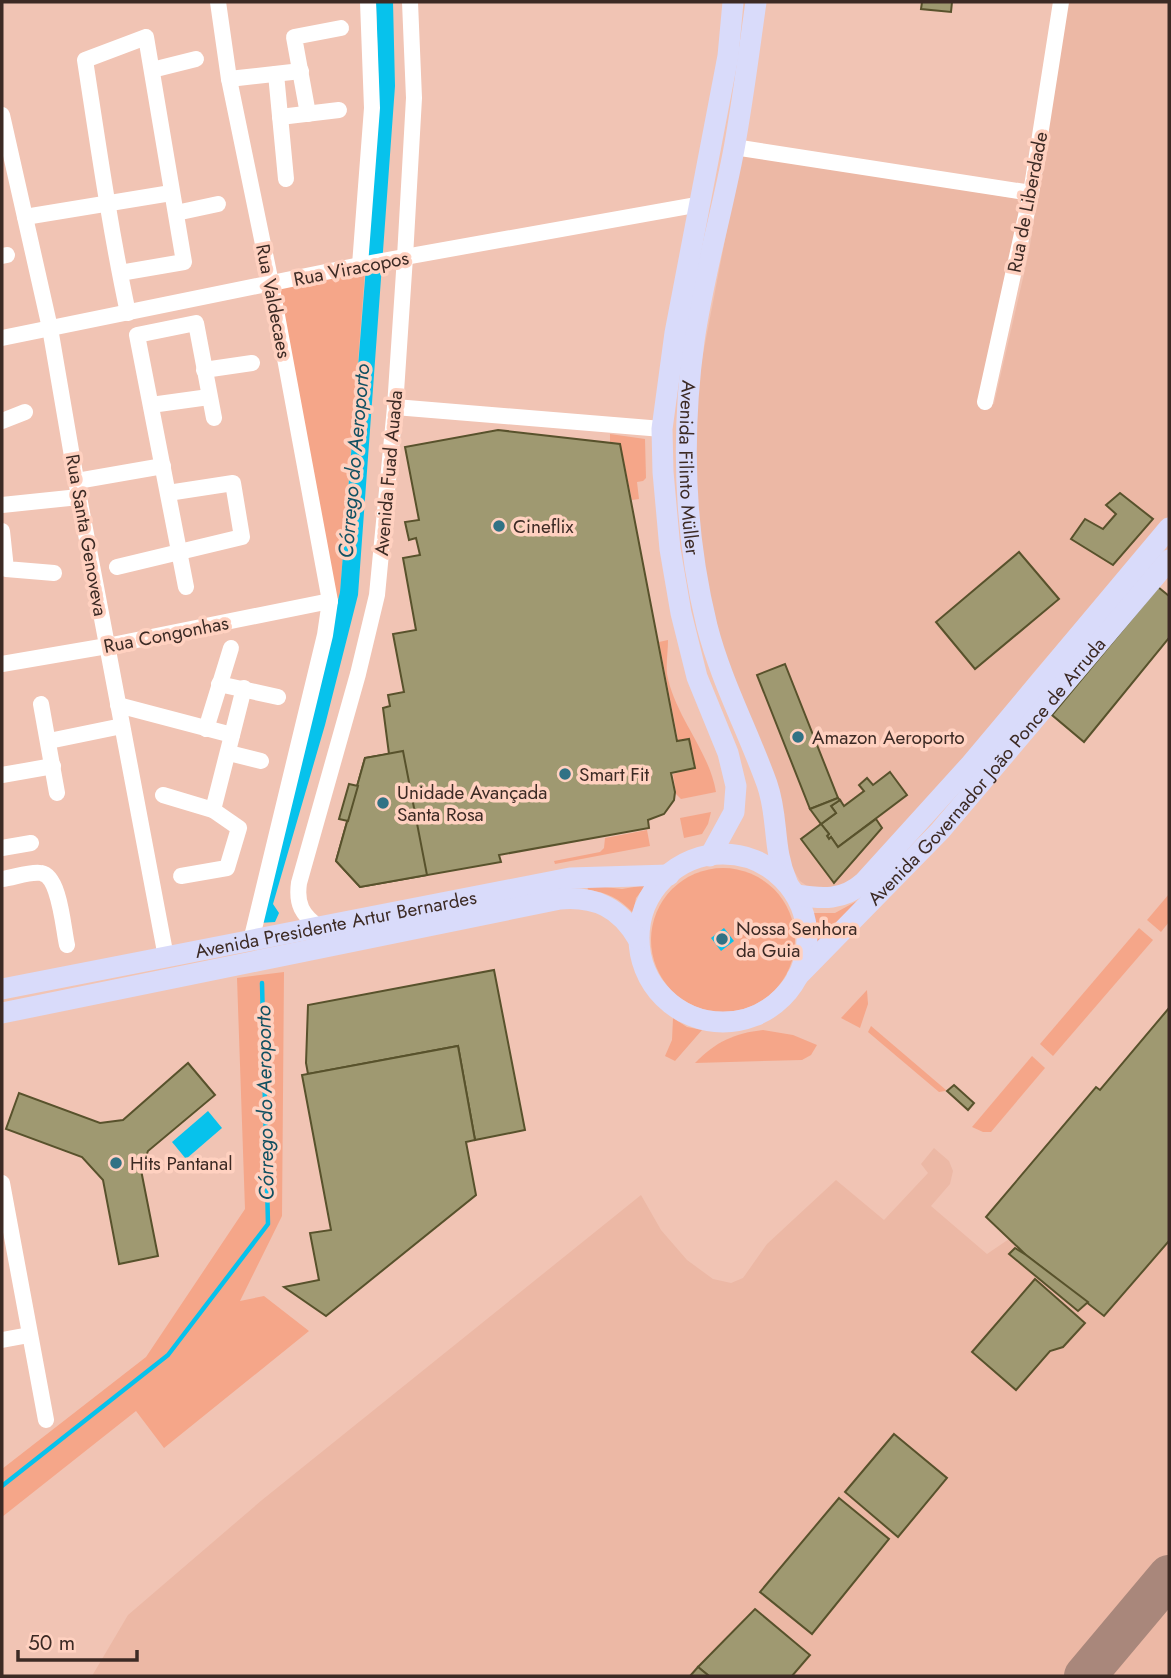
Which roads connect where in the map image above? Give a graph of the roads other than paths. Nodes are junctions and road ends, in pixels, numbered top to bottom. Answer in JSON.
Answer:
{"nodes":[{"id":1,"x":218,"y":2,"type":"edge"},
{"id":2,"x":368,"y":2,"type":"edge"},
{"id":3,"x":410,"y":2,"type":"edge"},
{"id":4,"x":733,"y":2,"type":"edge"},
{"id":5,"x":757,"y":2,"type":"edge"},
{"id":6,"x":1061,"y":2,"type":"edge"},
{"id":7,"x":341,"y":28,"type":"dead end"},
{"id":8,"x":197,"y":58,"type":"dead end"},
{"id":9,"x":152,"y":70,"type":"junction"},
{"id":10,"x":301,"y":71,"type":"junction"},
{"id":11,"x":276,"y":74,"type":"junction"},
{"id":12,"x":229,"y":79,"type":"junction"},
{"id":13,"x":338,"y":110,"type":"dead end"},
{"id":14,"x":308,"y":114,"type":"junction"},
{"id":15,"x":2,"y":115,"type":"edge"},
{"id":16,"x":280,"y":117,"type":"junction"},
{"id":17,"x":734,"y":146,"type":"junction"},
{"id":18,"x":9,"y":178,"type":"edge"},
{"id":19,"x":286,"y":179,"type":"dead end"},
{"id":20,"x":171,"y":193,"type":"junction"},
{"id":21,"x":1031,"y":193,"type":"junction"},
{"id":22,"x":108,"y":203,"type":"junction"},
{"id":23,"x":218,"y":204,"type":"dead end"},
{"id":24,"x":701,"y":204,"type":"junction"},
{"id":25,"x":176,"y":213,"type":"junction"},
{"id":26,"x":25,"y":217,"type":"junction"},
{"id":27,"x":405,"y":257,"type":"junction"},
{"id":28,"x":361,"y":265,"type":"junction"},
{"id":29,"x":120,"y":273,"type":"junction"},
{"id":30,"x":271,"y":283,"type":"junction"},
{"id":31,"x":128,"y":313,"type":"junction"},
{"id":32,"x":50,"y":328,"type":"junction"},
{"id":33,"x":2,"y":338,"type":"edge"},
{"id":34,"x":252,"y":363,"type":"dead end"},
{"id":35,"x":204,"y":370,"type":"junction"},
{"id":36,"x":209,"y":397,"type":"junction"},
{"id":37,"x":985,"y":402,"type":"dead end"},
{"id":38,"x":151,"y":405,"type":"junction"},
{"id":39,"x":395,"y":407,"type":"junction"},
{"id":40,"x":24,"y":412,"type":"dead end"},
{"id":41,"x":214,"y":418,"type":"dead end"},
{"id":42,"x":2,"y":421,"type":"edge"},
{"id":43,"x":662,"y":429,"type":"junction"},
{"id":44,"x":163,"y":466,"type":"junction"},
{"id":45,"x":77,"y":481,"type":"junction"},
{"id":46,"x":168,"y":493,"type":"junction"},
{"id":47,"x":79,"y":497,"type":"junction"},
{"id":48,"x":2,"y":505,"type":"edge"},
{"id":49,"x":1169,"y":528,"type":"edge"},
{"id":50,"x":2,"y":531,"type":"edge"},
{"id":51,"x":180,"y":552,"type":"junction"},
{"id":52,"x":1169,"y":560,"type":"edge"},
{"id":53,"x":117,"y":567,"type":"dead end"},
{"id":54,"x":54,"y":573,"type":"dead end"},
{"id":55,"x":186,"y":587,"type":"dead end"},
{"id":56,"x":330,"y":601,"type":"junction"},
{"id":57,"x":107,"y":646,"type":"junction"},
{"id":58,"x":231,"y":648,"type":"dead end"},
{"id":59,"x":2,"y":664,"type":"edge"},
{"id":60,"x":219,"y":684,"type":"junction"},
{"id":61,"x":244,"y":688,"type":"junction"},
{"id":62,"x":278,"y":697,"type":"dead end"},
{"id":63,"x":41,"y":704,"type":"dead end"},
{"id":64,"x":118,"y":705,"type":"junction"},
{"id":65,"x":122,"y":726,"type":"junction"},
{"id":66,"x":206,"y":729,"type":"junction"},
{"id":67,"x":232,"y":735,"type":"junction"},
{"id":68,"x":49,"y":741,"type":"junction"},
{"id":69,"x":229,"y":753,"type":"junction"},
{"id":70,"x":261,"y":761,"type":"dead end"},
{"id":71,"x":53,"y":766,"type":"junction"},
{"id":72,"x":2,"y":775,"type":"edge"},
{"id":73,"x":57,"y":793,"type":"dead end"},
{"id":74,"x":163,"y":795,"type":"dead end"},
{"id":75,"x":213,"y":810,"type":"junction"},
{"id":76,"x":32,"y":843,"type":"dead end"},
{"id":77,"x":2,"y":848,"type":"edge"},
{"id":78,"x":710,"y":856,"type":"junction"},
{"id":79,"x":669,"y":875,"type":"junction"},
{"id":80,"x":181,"y":876,"type":"dead end"},
{"id":81,"x":2,"y":879,"type":"edge"},
{"id":82,"x":791,"y":889,"type":"junction"},
{"id":83,"x":319,"y":927,"type":"junction"},
{"id":84,"x":639,"y":939,"type":"junction"},
{"id":85,"x":251,"y":941,"type":"junction"},
{"id":86,"x":66,"y":945,"type":"dead end"},
{"id":87,"x":166,"y":957,"type":"junction"},
{"id":88,"x":797,"y":977,"type":"junction"},
{"id":89,"x":2,"y":989,"type":"edge"},
{"id":90,"x":2,"y":1013,"type":"edge"},
{"id":91,"x":2,"y":1183,"type":"edge"},
{"id":92,"x":29,"y":1335,"type":"junction"},
{"id":93,"x":2,"y":1340,"type":"edge"},
{"id":94,"x":46,"y":1420,"type":"dead end"}],
"edges":[{"from":1,"to":12,"type":"street","name":"Rua Valdecaes"},
{"from":2,"to":28,"type":"street"},
{"from":3,"to":27,"type":"street","name":"Avenida Fuad Auada"},
{"from":4,"to":24,"type":"main road","name":"Avenida Filinto Müller"},
{"from":5,"to":17,"type":"main road","name":"Avenida Filinto Müller"},
{"from":6,"to":21,"type":"street","name":"Rua de Liberdade"},
{"from":7,"to":10,"type":"street"},
{"from":8,"to":9,"type":"street"},
{"from":9,"to":20,"type":"street"},
{"from":9,"to":22,"type":"street"},
{"from":10,"to":11,"type":"street"},
{"from":10,"to":14,"type":"street"},
{"from":11,"to":12,"type":"street"},
{"from":11,"to":16,"type":"street"},
{"from":12,"to":30,"type":"street","name":"Rua Valdecaes"},
{"from":13,"to":14,"type":"street"},
{"from":14,"to":16,"type":"street"},
{"from":15,"to":18,"type":"street","name":"Rua Santa Genoveva"},
{"from":16,"to":19,"type":"street"},
{"from":17,"to":21,"type":"street"},
{"from":17,"to":82,"type":"main road","name":"Avenida Filinto Müller"},
{"from":18,"to":26,"type":"street","name":"Rua Santa Genoveva"},
{"from":20,"to":22,"type":"street"},
{"from":20,"to":25,"type":"street"},
{"from":21,"to":37,"type":"street","name":"Rua de Liberdade"},
{"from":22,"to":26,"type":"street"},
{"from":22,"to":29,"type":"street"},
{"from":23,"to":25,"type":"street"},
{"from":24,"to":27,"type":"street","name":"Rua Viracopos"},
{"from":24,"to":43,"type":"main road","name":"Avenida Filinto Müller"},
{"from":25,"to":29,"type":"street"},
{"from":26,"to":32,"type":"street","name":"Rua Santa Genoveva"},
{"from":27,"to":28,"type":"street","name":"Rua Viracopos"},
{"from":27,"to":39,"type":"street","name":"Avenida Fuad Auada"},
{"from":28,"to":30,"type":"street","name":"Rua Viracopos"},
{"from":29,"to":31,"type":"street"},
{"from":30,"to":31,"type":"street","name":"Rua Viracopos"},
{"from":30,"to":56,"type":"street","name":"Rua Valdecaes"},
{"from":31,"to":32,"type":"street","name":"Rua Viracopos"},
{"from":32,"to":33,"type":"street","name":"Rua Viracopos"},
{"from":32,"to":45,"type":"street","name":"Rua Santa Genoveva"},
{"from":34,"to":35,"type":"street"},
{"from":35,"to":36,"type":"street"},
{"from":35,"to":38,"type":"street"},
{"from":36,"to":38,"type":"street"},
{"from":36,"to":41,"type":"street"},
{"from":38,"to":44,"type":"street"},
{"from":39,"to":43,"type":"street"},
{"from":39,"to":83,"type":"street","name":"Avenida Fuad Auada"},
{"from":40,"to":42,"type":"street"},
{"from":43,"to":78,"type":"main road","name":"Avenida Filinto Müller"},
{"from":44,"to":45,"type":"street"},
{"from":44,"to":46,"type":"street"},
{"from":45,"to":47,"type":"street","name":"Rua Santa Genoveva"},
{"from":46,"to":51,"type":"street"},
{"from":46,"to":51,"type":"street"},
{"from":47,"to":48,"type":"street"},
{"from":47,"to":57,"type":"street","name":"Rua Santa Genoveva"},
{"from":49,"to":82,"type":"main road","name":"Avenida Governador João Ponce de Arruda"},
{"from":50,"to":54,"type":"street"},
{"from":51,"to":53,"type":"street"},
{"from":51,"to":55,"type":"street"},
{"from":52,"to":88,"type":"main road","name":"Avenida Governador João Ponce de Arruda"},
{"from":56,"to":57,"type":"street","name":"Rua Congonhas"},
{"from":56,"to":85,"type":"street"},
{"from":57,"to":59,"type":"street","name":"Rua Congonhas"},
{"from":57,"to":64,"type":"street","name":"Rua Santa Genoveva"},
{"from":58,"to":60,"type":"street"},
{"from":60,"to":61,"type":"street"},
{"from":60,"to":66,"type":"street"},
{"from":61,"to":62,"type":"street"},
{"from":61,"to":67,"type":"street"},
{"from":63,"to":68,"type":"street"},
{"from":64,"to":65,"type":"street","name":"Rua Santa Genoveva"},
{"from":64,"to":66,"type":"street"},
{"from":65,"to":68,"type":"street"},
{"from":65,"to":87,"type":"street","name":"Rua Santa Genoveva"},
{"from":66,"to":67,"type":"street"},
{"from":67,"to":69,"type":"street"},
{"from":68,"to":71,"type":"street"},
{"from":69,"to":70,"type":"street"},
{"from":69,"to":75,"type":"street"},
{"from":71,"to":72,"type":"street"},
{"from":71,"to":73,"type":"street"},
{"from":74,"to":75,"type":"street"},
{"from":75,"to":80,"type":"street"},
{"from":76,"to":77,"type":"street"},
{"from":78,"to":79,"type":"main road"},
{"from":78,"to":82,"type":"main road"},
{"from":79,"to":83,"type":"main road","name":"Avenida Presidente Artur Bernardes"},
{"from":79,"to":84,"type":"main road"},
{"from":81,"to":86,"type":"street"},
{"from":82,"to":88,"type":"main road"},
{"from":83,"to":85,"type":"main road","name":"Avenida Presidente Artur Bernardes"},
{"from":84,"to":88,"type":"main road"},
{"from":84,"to":90,"type":"main road","name":"Avenida Presidente Artur Bernardes"},
{"from":85,"to":87,"type":"main road","name":"Avenida Presidente Artur Bernardes"},
{"from":87,"to":89,"type":"main road","name":"Avenida Presidente Artur Bernardes"},
{"from":91,"to":92,"type":"street"},
{"from":92,"to":93,"type":"street"},
{"from":92,"to":94,"type":"street"}]}
